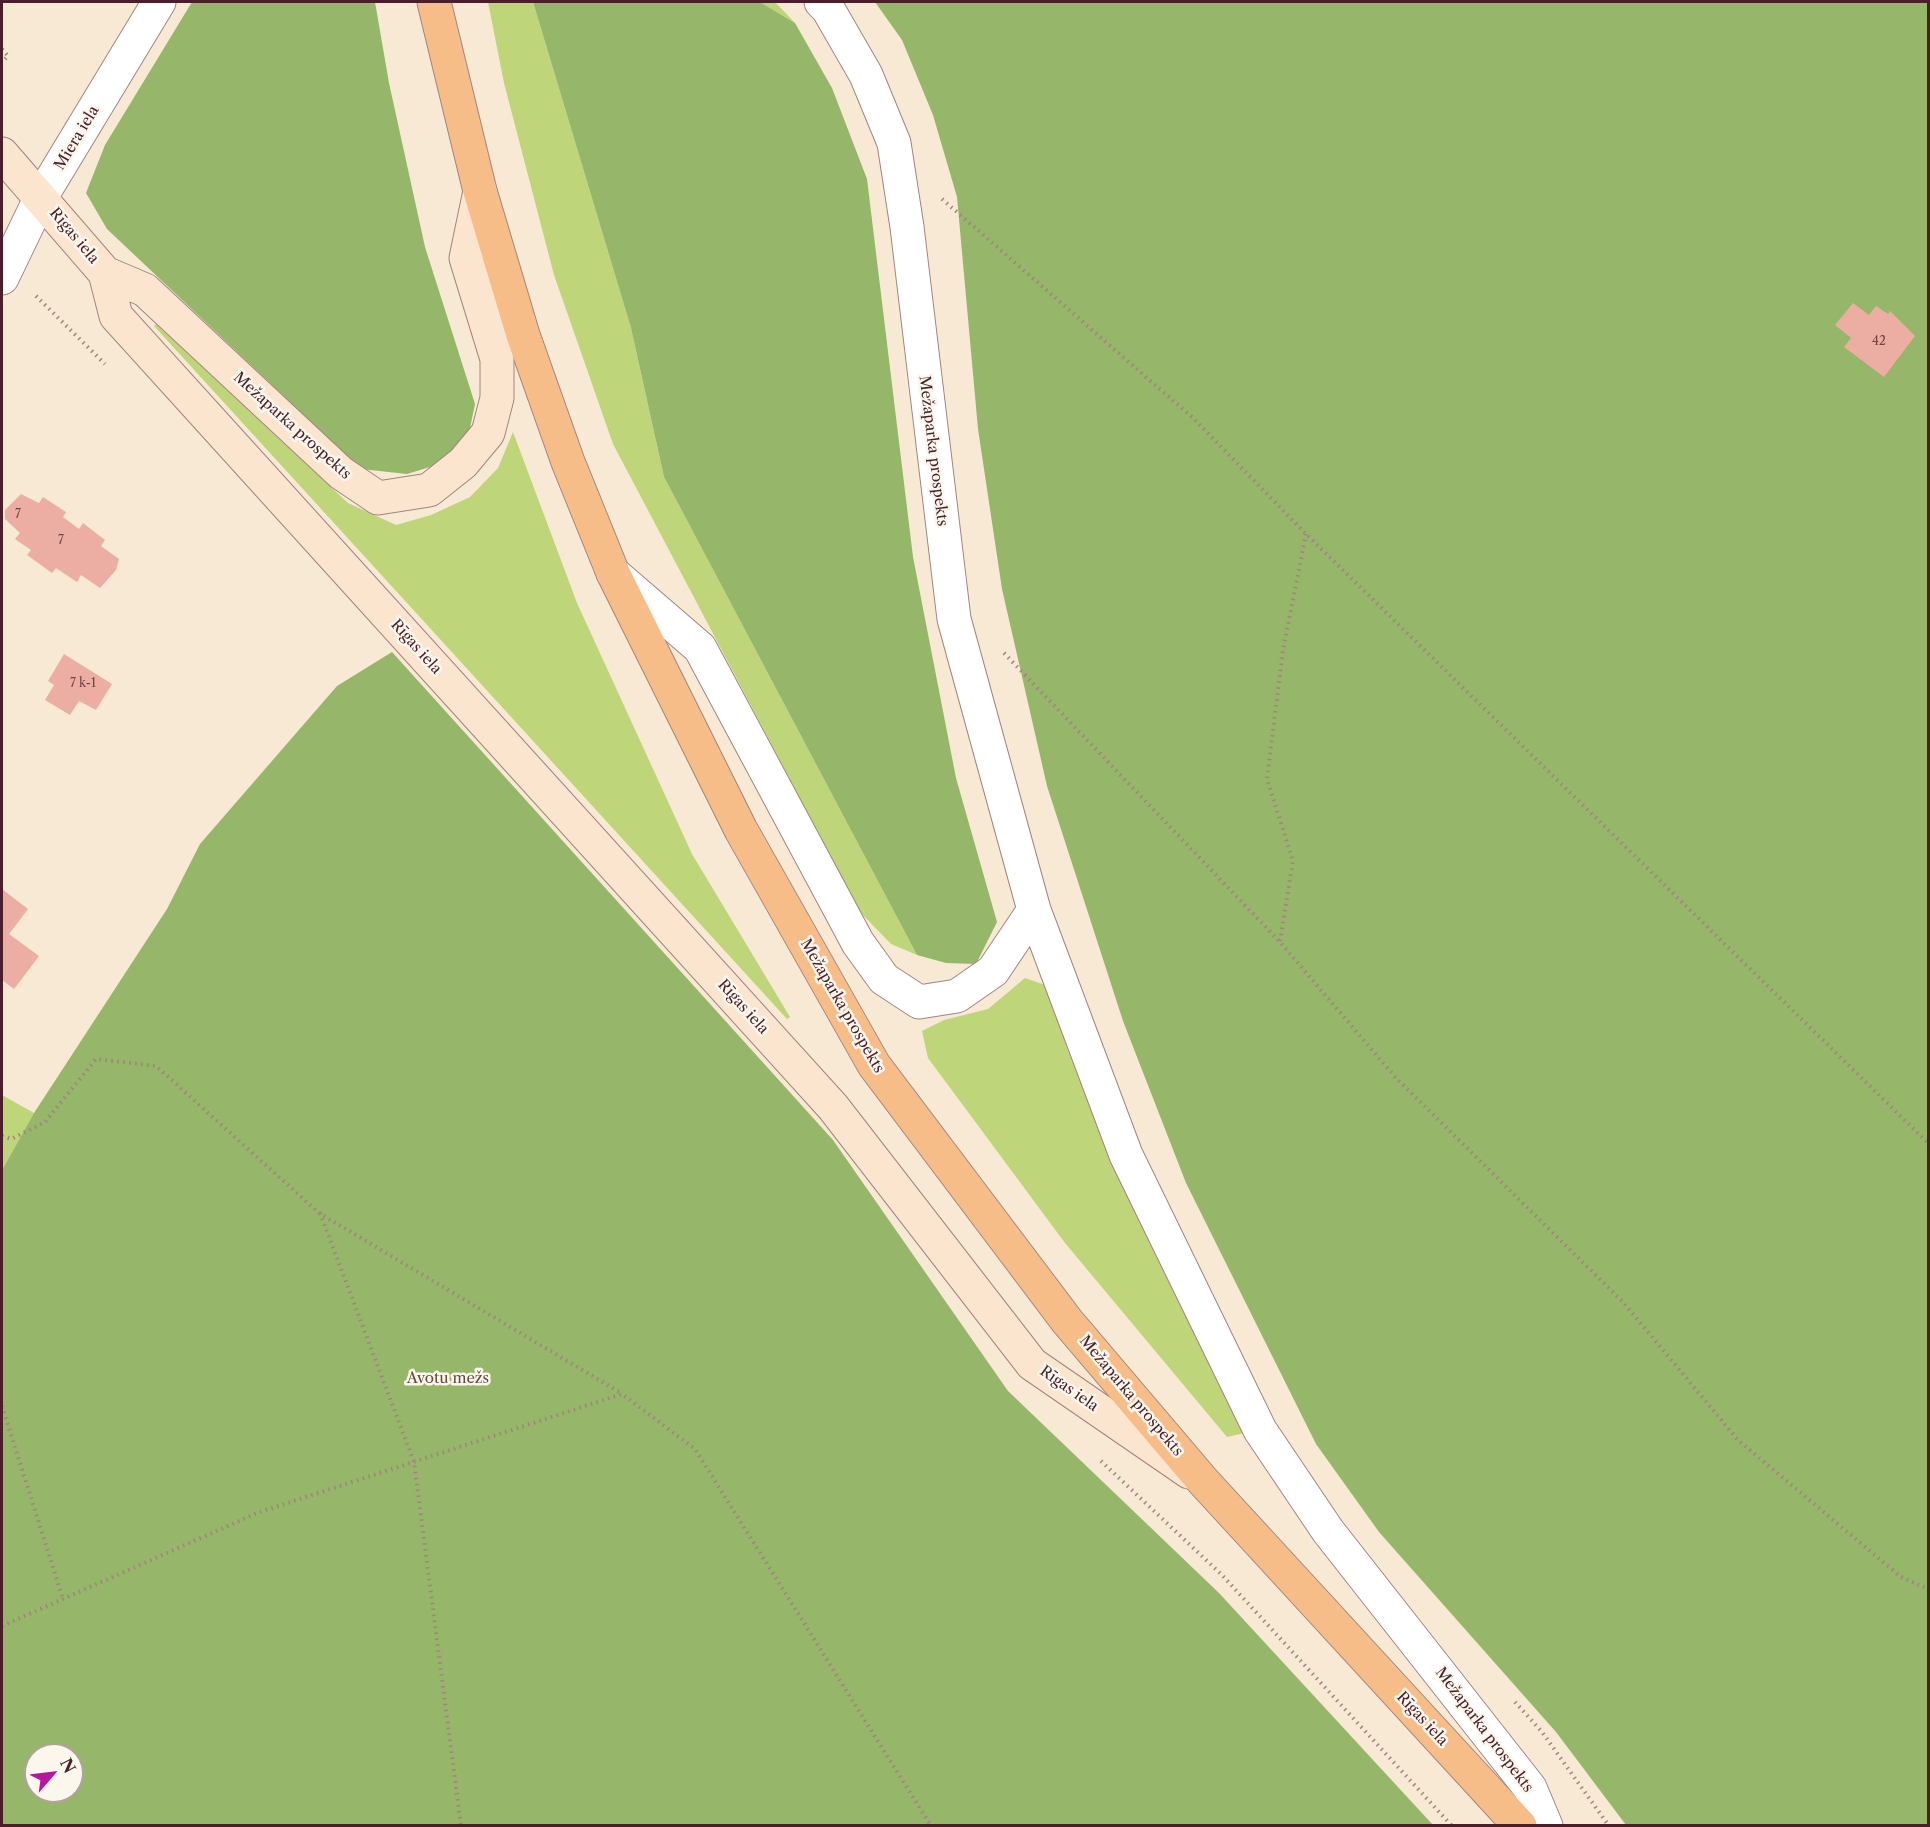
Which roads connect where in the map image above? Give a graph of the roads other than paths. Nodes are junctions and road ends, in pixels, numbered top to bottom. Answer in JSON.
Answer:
{"nodes":[{"id":1,"x":159,"y":2,"type":"edge"},
{"id":2,"x":434,"y":2,"type":"edge"},
{"id":3,"x":821,"y":2,"type":"edge"},
{"id":4,"x":2,"y":154,"type":"edge"},
{"id":5,"x":480,"y":191,"type":"junction"},
{"id":6,"x":41,"y":197,"type":"junction"},
{"id":7,"x":105,"y":273,"type":"junction"},
{"id":8,"x":2,"y":278,"type":"edge"},
{"id":9,"x":613,"y":573,"type":"junction"},
{"id":10,"x":1034,"y":910,"type":"junction"},
{"id":11,"x":1203,"y":1481,"type":"junction"},
{"id":12,"x":1520,"y":1826,"type":"edge"},
{"id":13,"x":1546,"y":1826,"type":"edge"}],
"edges":[{"from":1,"to":6,"type":"street","name":"Miera iela"},
{"from":2,"to":5,"type":"main road","name":"Mežaparka prospekts"},
{"from":3,"to":10,"type":"street","name":"Mežaparka prospekts"},
{"from":4,"to":6,"type":"street","name":"Rīgas iela"},
{"from":5,"to":7,"type":"street","name":"Mežaparka prospekts"},
{"from":5,"to":9,"type":"main road","name":"Mežaparka prospekts"},
{"from":6,"to":7,"type":"street","name":"Rīgas iela"},
{"from":6,"to":8,"type":"street","name":"Miera iela"},
{"from":7,"to":11,"type":"street","name":"Rīgas iela"},
{"from":9,"to":10,"type":"street","name":"Mežaparka prospekts"},
{"from":9,"to":11,"type":"main road","name":"Mežaparka prospekts"},
{"from":10,"to":13,"type":"street","name":"Mežaparka prospekts"},
{"from":11,"to":12,"type":"main road","name":"Rīgas iela"}]}
